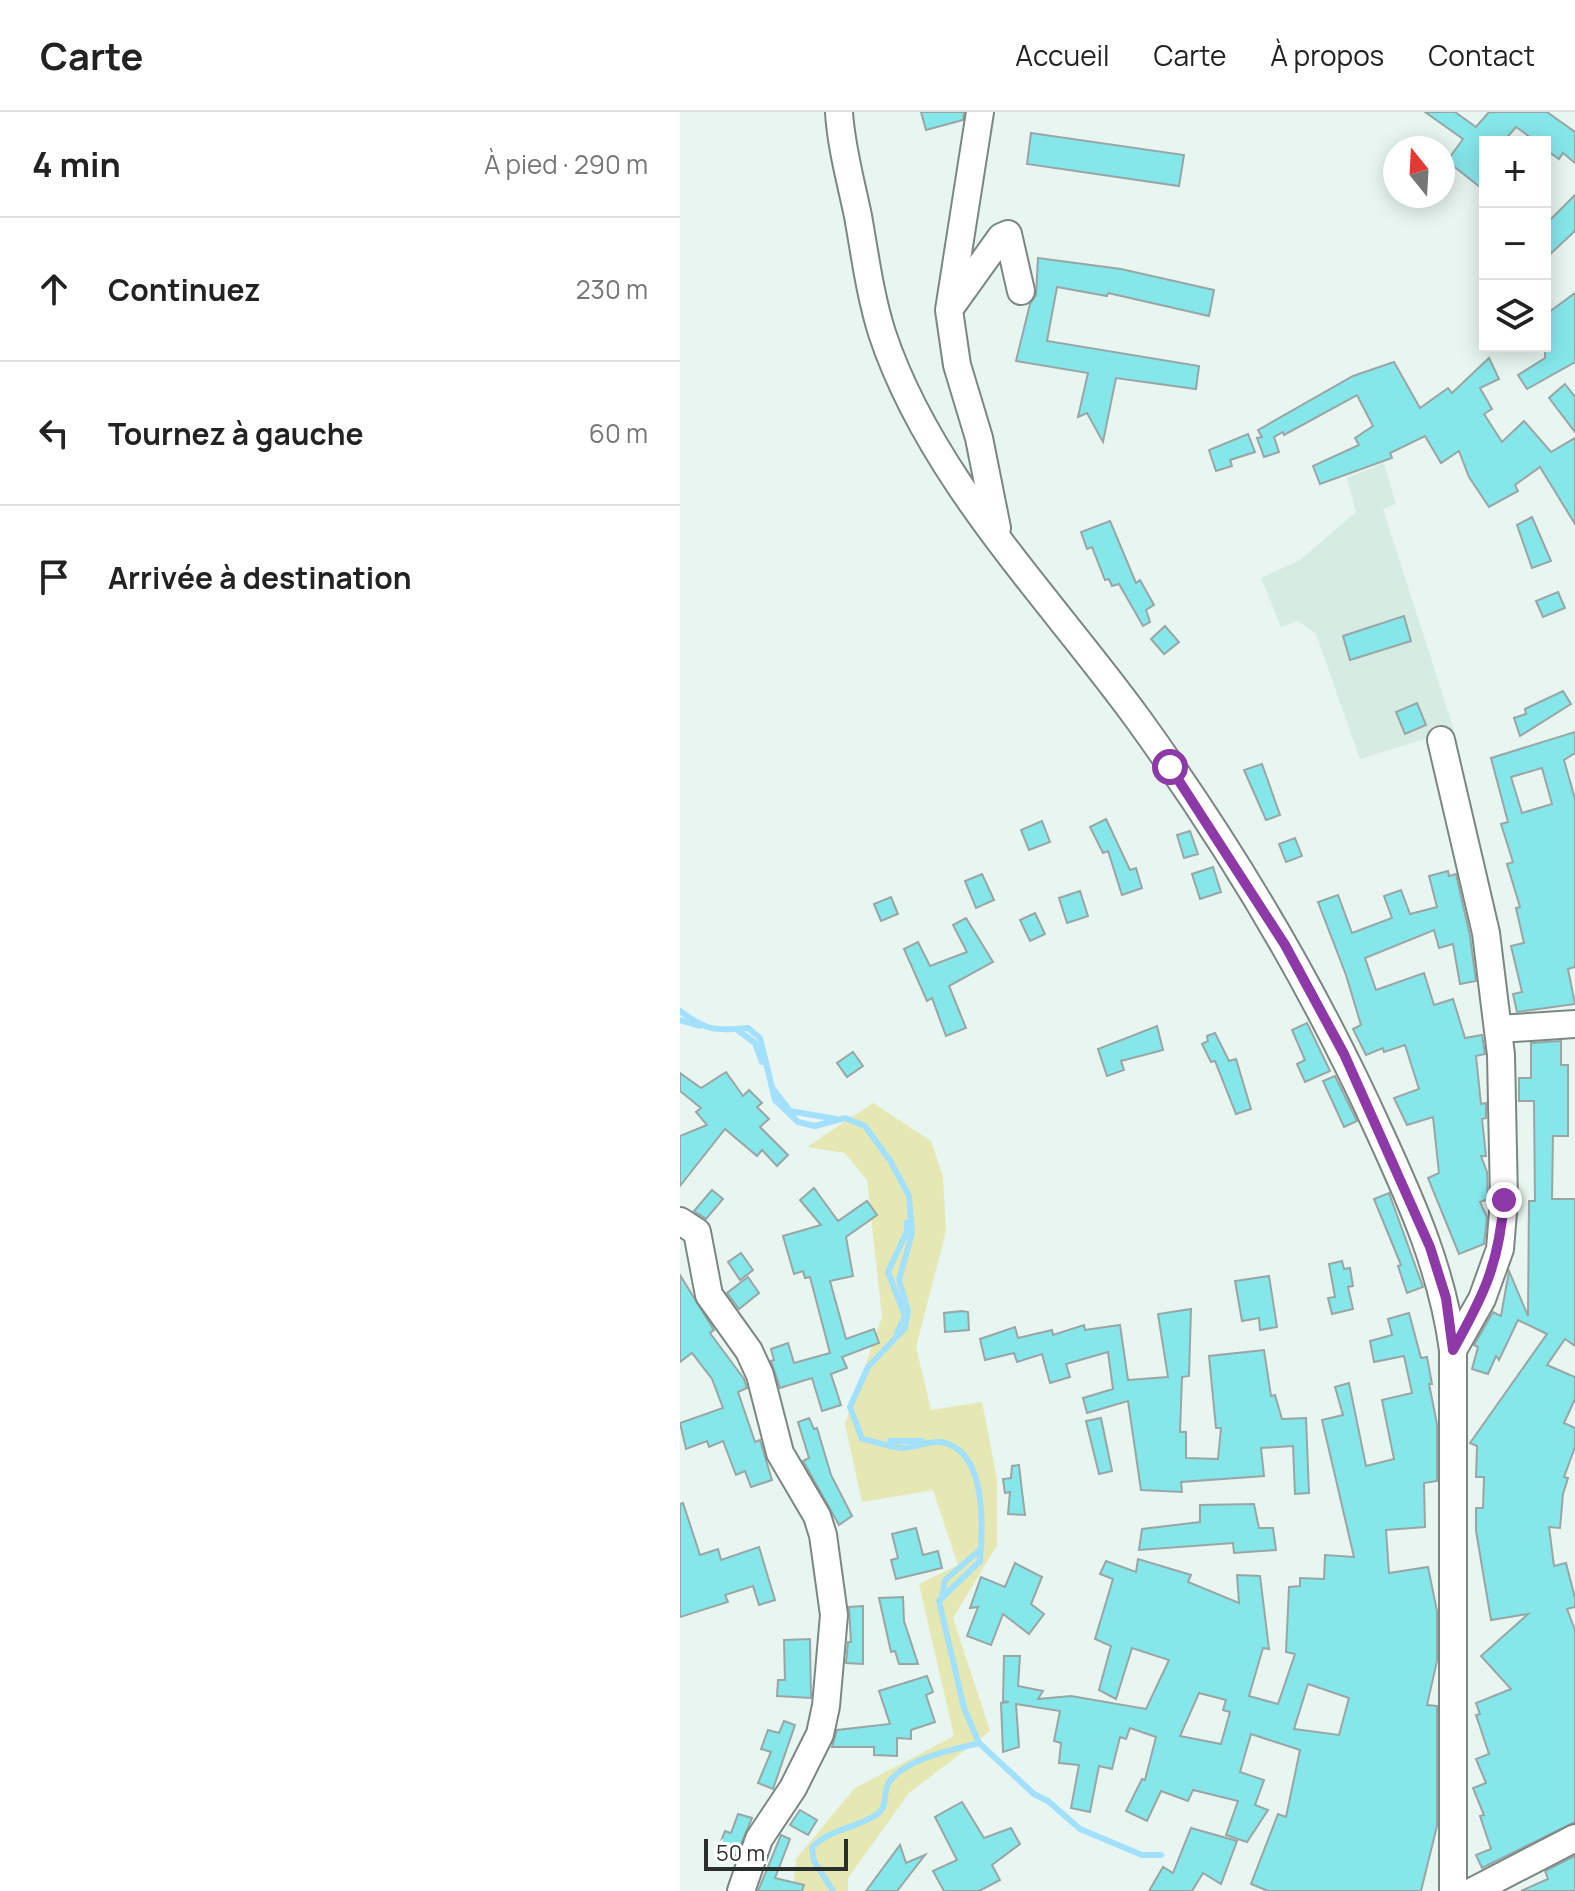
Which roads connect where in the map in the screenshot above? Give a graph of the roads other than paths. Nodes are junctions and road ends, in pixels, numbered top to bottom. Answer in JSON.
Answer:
{"nodes":[{"id":1,"x":839,"y":112,"type":"edge"},
{"id":2,"x":980,"y":112,"type":"edge"},
{"id":3,"x":1021,"y":291,"type":"dead end"},
{"id":4,"x":949,"y":310,"type":"junction"},
{"id":5,"x":1000,"y":543,"type":"junction"},
{"id":6,"x":1441,"y":740,"type":"dead end"},
{"id":7,"x":1575,"y":1024,"type":"edge"},
{"id":8,"x":1499,"y":1029,"type":"junction"},
{"id":9,"x":680,"y":1221,"type":"edge"},
{"id":10,"x":1453,"y":1350,"type":"junction"},
{"id":11,"x":1575,"y":1838,"type":"edge"},
{"id":12,"x":741,"y":1891,"type":"edge"},
{"id":13,"x":1453,"y":1891,"type":"edge"},
{"id":14,"x":1473,"y":1891,"type":"edge"}],
"edges":[{"from":1,"to":5,"type":"street"},
{"from":2,"to":4,"type":"street"},
{"from":3,"to":4,"type":"street"},
{"from":4,"to":5,"type":"street"},
{"from":5,"to":10,"type":"street"},
{"from":6,"to":8,"type":"street"},
{"from":7,"to":8,"type":"street"},
{"from":8,"to":10,"type":"street"},
{"from":9,"to":12,"type":"street"},
{"from":10,"to":13,"type":"street"},
{"from":11,"to":14,"type":"street"}]}
